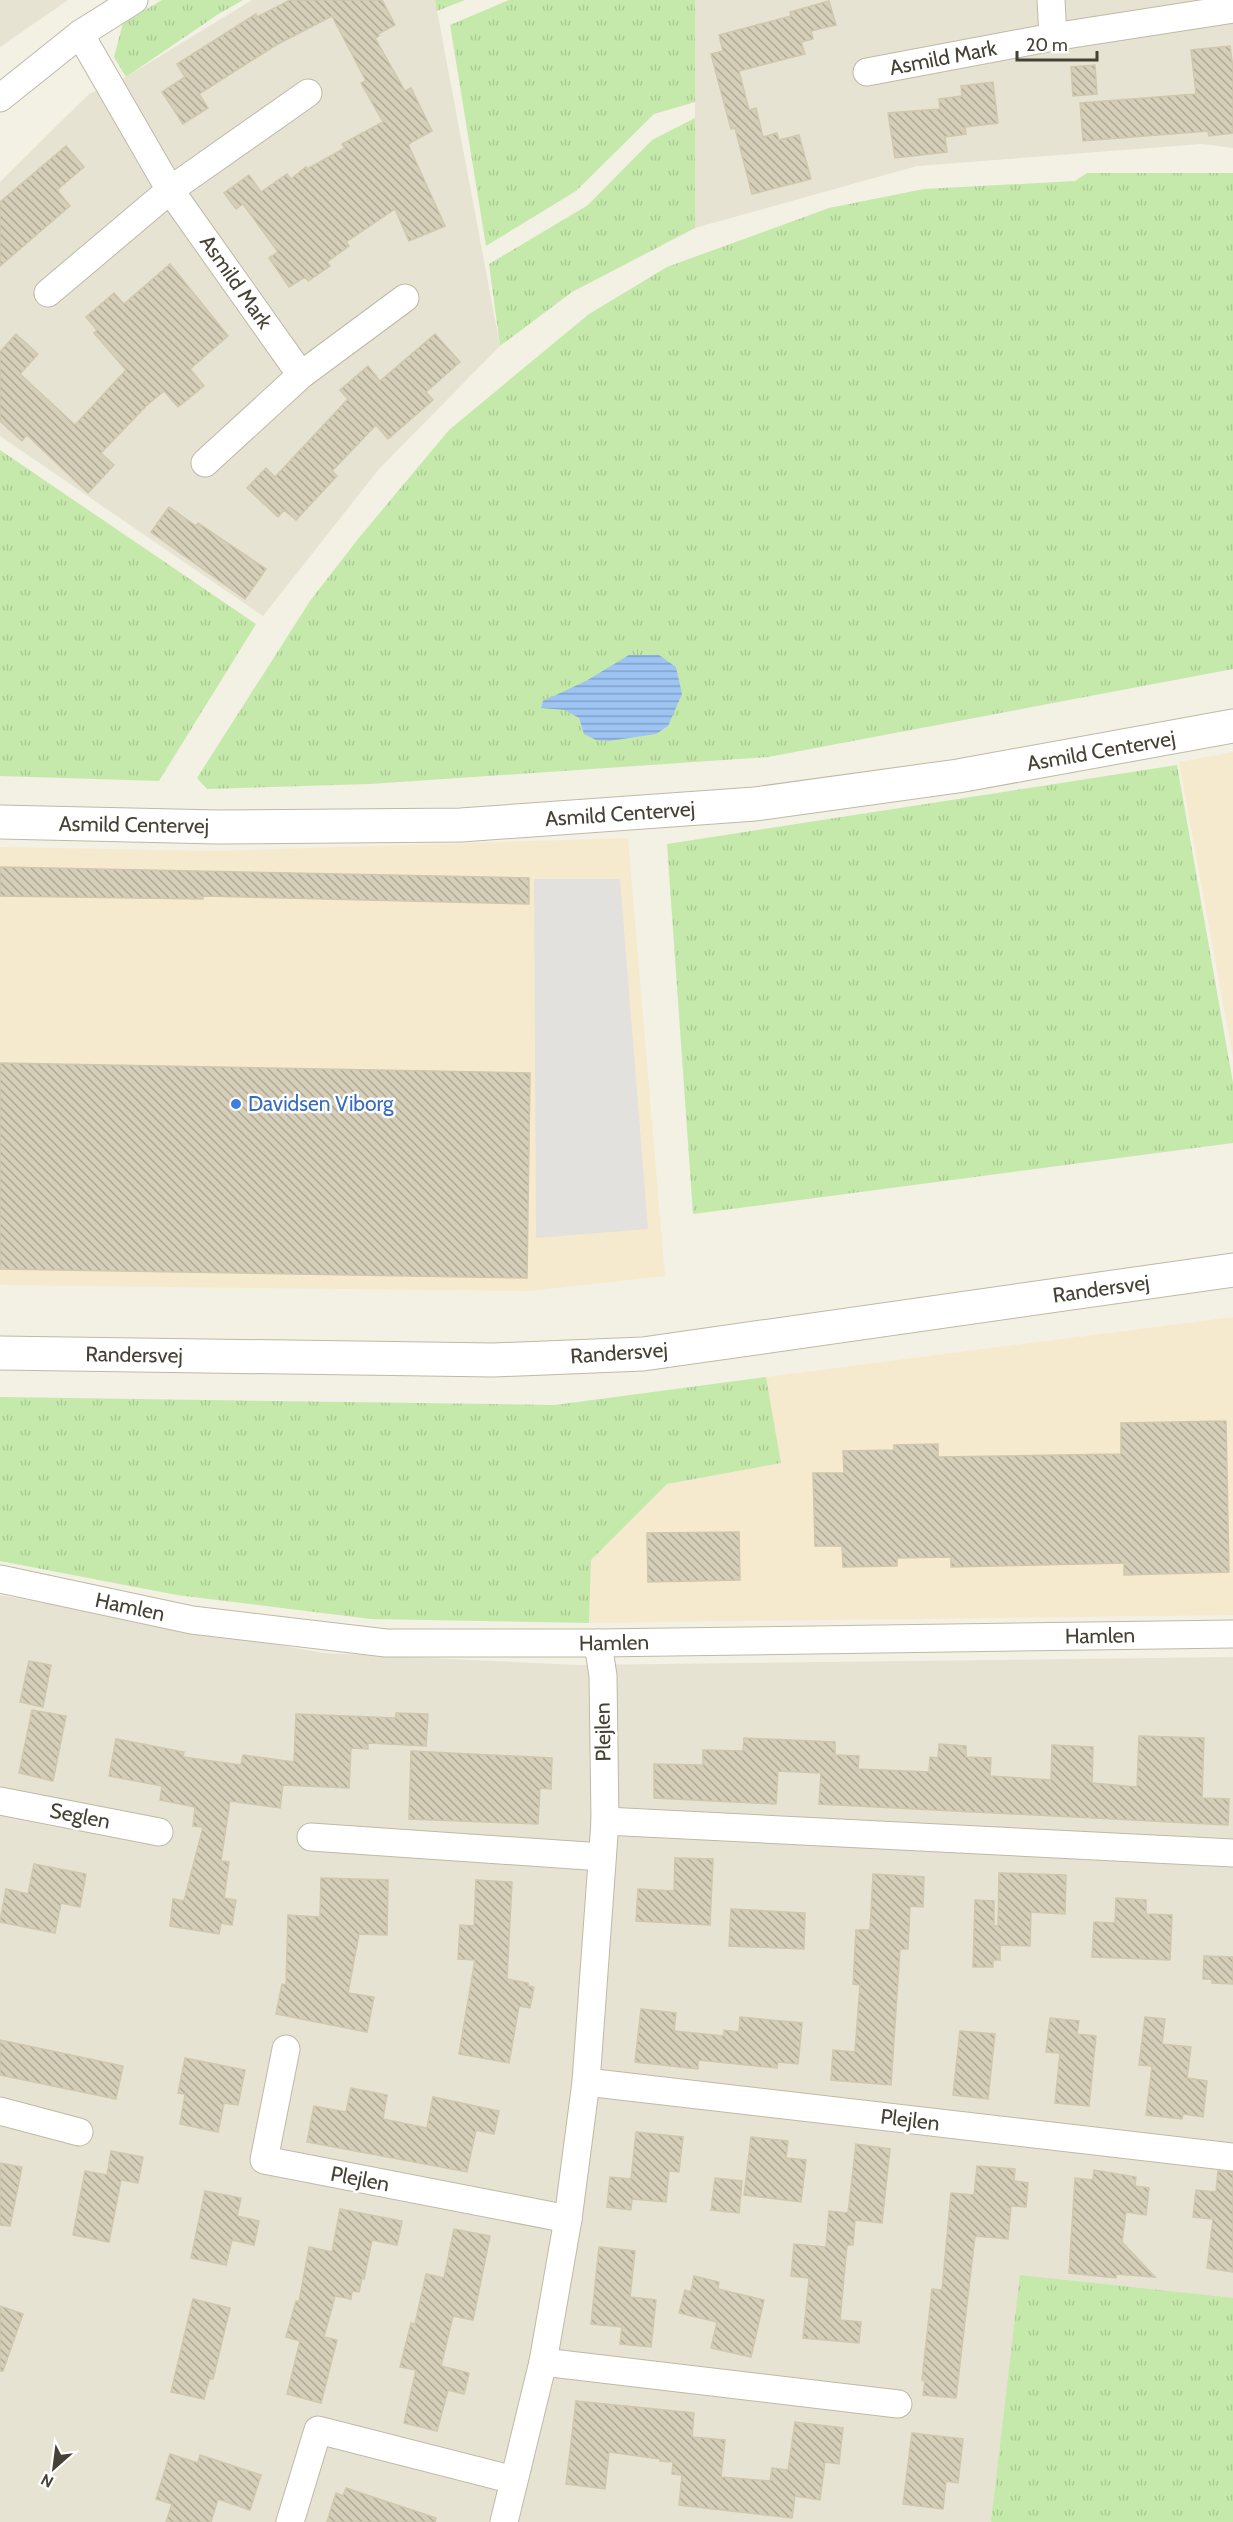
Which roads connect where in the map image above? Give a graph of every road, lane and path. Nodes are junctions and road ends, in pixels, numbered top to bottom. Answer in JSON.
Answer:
{"nodes":[{"id":1,"x":134,"y":0,"type":"edge"},
{"id":2,"x":1051,"y":0,"type":"edge"},
{"id":3,"x":1233,"y":9,"type":"edge"},
{"id":4,"x":80,"y":34,"type":"junction"},
{"id":5,"x":1053,"y":37,"type":"junction"},
{"id":6,"x":867,"y":72,"type":"dead end"},
{"id":7,"x":308,"y":93,"type":"dead end"},
{"id":8,"x":0,"y":98,"type":"edge"},
{"id":9,"x":170,"y":190,"type":"junction"},
{"id":10,"x":48,"y":292,"type":"dead end"},
{"id":11,"x":405,"y":298,"type":"dead end"},
{"id":12,"x":301,"y":375,"type":"junction"},
{"id":13,"x":205,"y":463,"type":"dead end"},
{"id":14,"x":1233,"y":726,"type":"edge"},
{"id":15,"x":0,"y":822,"type":"edge"},
{"id":16,"x":1233,"y":1270,"type":"edge"},
{"id":17,"x":0,"y":1353,"type":"edge"},
{"id":18,"x":0,"y":1579,"type":"edge"},
{"id":19,"x":1233,"y":1634,"type":"edge"},
{"id":20,"x":598,"y":1643,"type":"junction"},
{"id":21,"x":0,"y":1801,"type":"edge"},
{"id":22,"x":605,"y":1821,"type":"junction"},
{"id":23,"x":159,"y":1832,"type":"dead end"},
{"id":24,"x":311,"y":1837,"type":"dead end"},
{"id":25,"x":1233,"y":1852,"type":"edge"},
{"id":26,"x":602,"y":1857,"type":"junction"},
{"id":27,"x":286,"y":2049,"type":"dead end"},
{"id":28,"x":586,"y":2082,"type":"junction"},
{"id":29,"x":0,"y":2111,"type":"edge"},
{"id":30,"x":79,"y":2132,"type":"dead end"},
{"id":31,"x":1233,"y":2157,"type":"edge"},
{"id":32,"x":568,"y":2219,"type":"junction"},
{"id":33,"x":543,"y":2362,"type":"junction"},
{"id":34,"x":898,"y":2404,"type":"dead end"},
{"id":35,"x":514,"y":2480,"type":"junction"},
{"id":36,"x":504,"y":2519,"type":"edge"},
{"id":37,"x":290,"y":2522,"type":"edge"}],
"edges":[{"from":1,"to":4,"type":"street"},
{"from":2,"to":5,"type":"street"},
{"from":3,"to":5,"type":"street","name":"Asmild Mark"},
{"from":4,"to":8,"type":"street"},
{"from":4,"to":9,"type":"street","name":"Asmild Mark"},
{"from":5,"to":6,"type":"street","name":"Asmild Mark"},
{"from":7,"to":9,"type":"street"},
{"from":9,"to":10,"type":"street"},
{"from":9,"to":12,"type":"street","name":"Asmild Mark"},
{"from":11,"to":12,"type":"street"},
{"from":12,"to":13,"type":"street"},
{"from":14,"to":15,"type":"street","name":"Asmild Centervej"},
{"from":16,"to":17,"type":"street","name":"Randersvej"},
{"from":18,"to":20,"type":"street","name":"Hamlen"},
{"from":19,"to":20,"type":"street","name":"Hamlen"},
{"from":20,"to":22,"type":"street","name":"Plejlen"},
{"from":21,"to":23,"type":"street","name":"Seglen"},
{"from":22,"to":25,"type":"street"},
{"from":22,"to":26,"type":"street","name":"Plejlen"},
{"from":24,"to":26,"type":"street"},
{"from":26,"to":28,"type":"street","name":"Plejlen"},
{"from":27,"to":32,"type":"street","name":"Plejlen"},
{"from":28,"to":31,"type":"street","name":"Plejlen"},
{"from":28,"to":32,"type":"street","name":"Plejlen"},
{"from":29,"to":30,"type":"street"},
{"from":32,"to":33,"type":"street","name":"Plejlen"},
{"from":33,"to":34,"type":"street"},
{"from":33,"to":35,"type":"street","name":"Plejlen"},
{"from":35,"to":36,"type":"street","name":"Plejlen"},
{"from":35,"to":37,"type":"street"}]}
